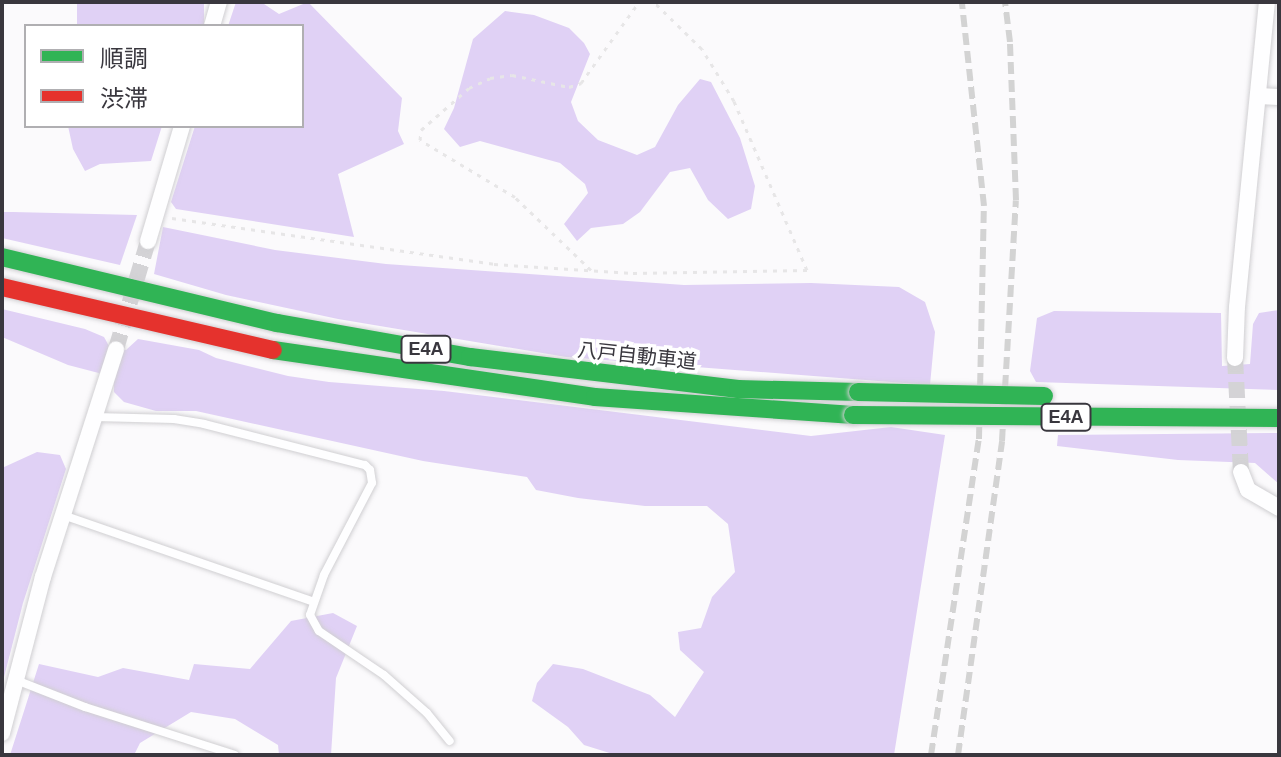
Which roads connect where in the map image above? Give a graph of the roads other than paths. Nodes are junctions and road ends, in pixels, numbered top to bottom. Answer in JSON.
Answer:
{"nodes":[{"id":1,"x":219,"y":2,"type":"edge"},
{"id":2,"x":1267,"y":2,"type":"edge"},
{"id":3,"x":213,"y":24,"type":"edge"},
{"id":4,"x":1258,"y":96,"type":"junction"},
{"id":5,"x":1279,"y":97,"type":"edge"},
{"id":6,"x":181,"y":128,"type":"edge"},
{"id":7,"x":148,"y":241,"type":"tunnel mouth"},
{"id":8,"x":2,"y":257,"type":"edge"},
{"id":9,"x":2,"y":287,"type":"edge"},
{"id":10,"x":116,"y":349,"type":"tunnel mouth"},
{"id":11,"x":1235,"y":358,"type":"tunnel mouth"},
{"id":12,"x":1061,"y":396,"type":"dead end"},
{"id":13,"x":1123,"y":398,"type":"dead end"},
{"id":14,"x":1279,"y":401,"type":"edge"},
{"id":15,"x":94,"y":417,"type":"junction"},
{"id":16,"x":1279,"y":418,"type":"edge"},
{"id":17,"x":1241,"y":472,"type":"tunnel mouth"},
{"id":18,"x":1279,"y":508,"type":"edge"},
{"id":19,"x":63,"y":515,"type":"junction"},
{"id":20,"x":312,"y":601,"type":"junction"},
{"id":21,"x":16,"y":680,"type":"junction"},
{"id":22,"x":2,"y":733,"type":"edge"},
{"id":23,"x":450,"y":741,"type":"dead end"},
{"id":24,"x":235,"y":755,"type":"edge"}],
"edges":[{"from":1,"to":3,"type":"street"},
{"from":2,"to":4,"type":"street"},
{"from":4,"to":5,"type":"street"},
{"from":4,"to":11,"type":"street"},
{"from":6,"to":7,"type":"street"},
{"from":8,"to":12,"type":"highway","name":"八戸自動車道","number":"E4A","bridge":true},
{"from":9,"to":16,"type":"highway","number":"E4A","bridge":true},
{"from":10,"to":15,"type":"street"},
{"from":13,"to":14,"type":"highway"},
{"from":15,"to":19,"type":"street"},
{"from":15,"to":20,"type":"lane"},
{"from":17,"to":18,"type":"street"},
{"from":19,"to":20,"type":"lane"},
{"from":19,"to":21,"type":"street"},
{"from":20,"to":23,"type":"lane"},
{"from":21,"to":22,"type":"street"},
{"from":21,"to":24,"type":"lane"}]}
